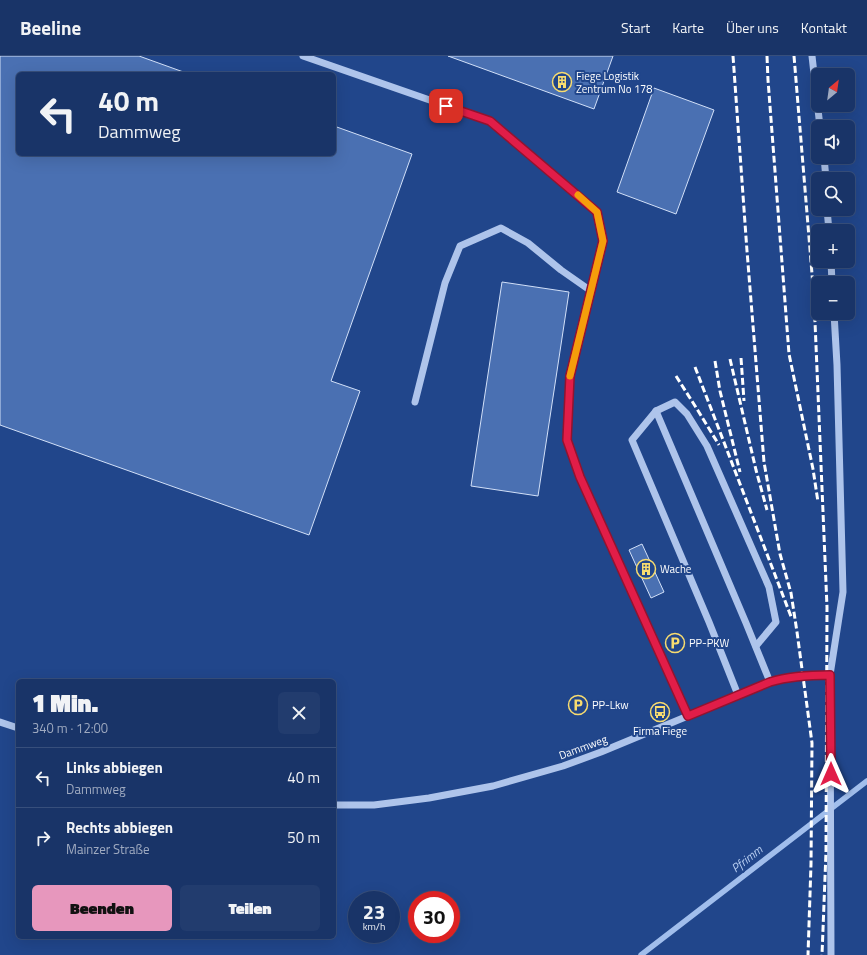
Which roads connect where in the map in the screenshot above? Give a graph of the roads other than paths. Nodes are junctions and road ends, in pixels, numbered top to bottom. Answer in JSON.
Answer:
{"nodes":[{"id":1,"x":303,"y":56,"type":"edge"},
{"id":2,"x":812,"y":56,"type":"edge"},
{"id":3,"x":819,"y":120,"type":"edge"},
{"id":4,"x":591,"y":291,"type":"junction"},
{"id":5,"x":834,"y":320,"type":"edge"},
{"id":6,"x":415,"y":402,"type":"dead end"},
{"id":7,"x":656,"y":411,"type":"junction"},
{"id":8,"x":756,"y":646,"type":"junction"},
{"id":9,"x":830,"y":675,"type":"junction"},
{"id":10,"x":770,"y":682,"type":"junction"},
{"id":11,"x":738,"y":695,"type":"junction"},
{"id":12,"x":688,"y":716,"type":"junction"},
{"id":13,"x":0,"y":722,"type":"edge"},
{"id":14,"x":16,"y":727,"type":"edge"},
{"id":15,"x":336,"y":805,"type":"edge"},
{"id":16,"x":831,"y":955,"type":"edge"}],
"edges":[{"from":1,"to":4,"type":"street"},
{"from":2,"to":3,"type":"street"},
{"from":4,"to":6,"type":"street"},
{"from":4,"to":12,"type":"street"},
{"from":5,"to":9,"type":"street"},
{"from":7,"to":8,"type":"street"},
{"from":7,"to":8,"type":"street"},
{"from":7,"to":11,"type":"street"},
{"from":8,"to":10,"type":"street"},
{"from":9,"to":10,"type":"street","name":"Dammweg"},
{"from":9,"to":16,"type":"street"},
{"from":10,"to":11,"type":"street","name":"Dammweg"},
{"from":11,"to":12,"type":"street","name":"Dammweg"},
{"from":12,"to":15,"type":"street","name":"Dammweg"},
{"from":13,"to":14,"type":"street"}]}
